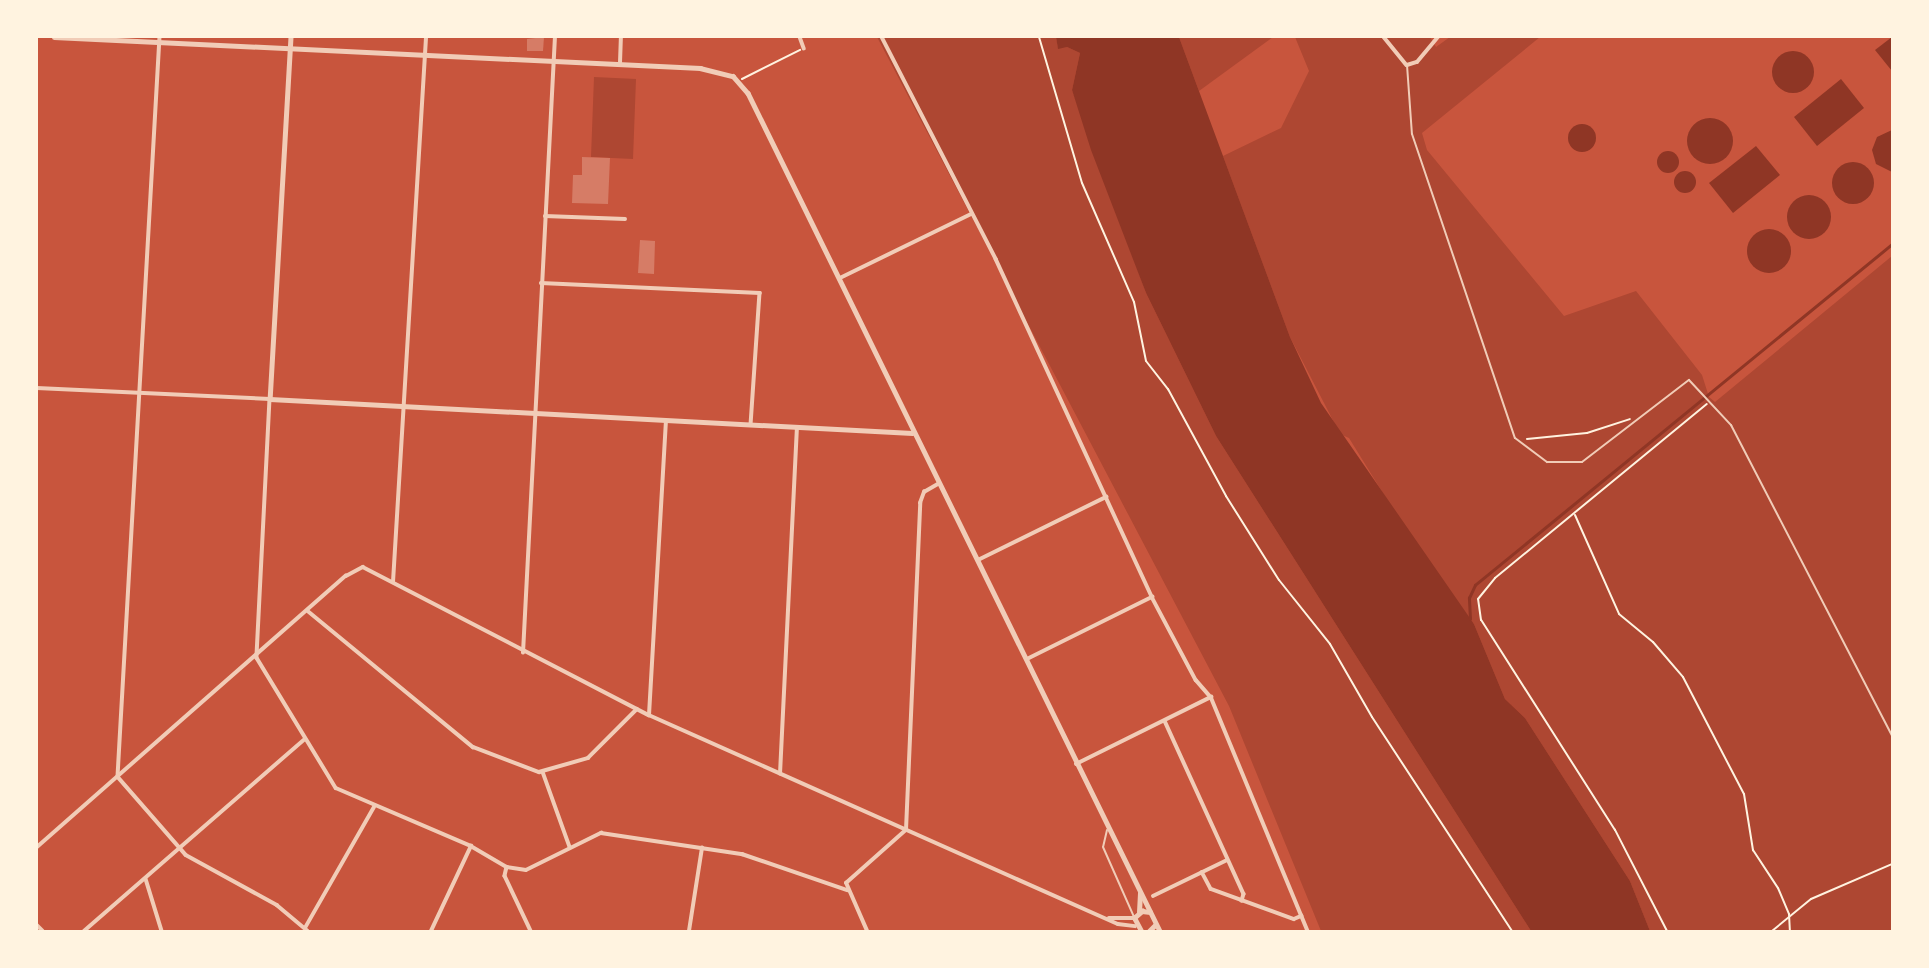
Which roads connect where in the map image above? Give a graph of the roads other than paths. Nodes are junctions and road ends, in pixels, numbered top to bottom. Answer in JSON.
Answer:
{"nodes":[{"id":1,"x":54,"y":37,"type":"edge"},
{"id":2,"x":291,"y":37,"type":"edge"},
{"id":3,"x":426,"y":37,"type":"edge"},
{"id":4,"x":555,"y":37,"type":"edge"},
{"id":5,"x":621,"y":37,"type":"edge"},
{"id":6,"x":800,"y":37,"type":"edge"},
{"id":7,"x":882,"y":37,"type":"edge"},
{"id":8,"x":1384,"y":37,"type":"edge"},
{"id":9,"x":1438,"y":37,"type":"edge"},
{"id":10,"x":160,"y":39,"type":"edge"},
{"id":11,"x":290,"y":48,"type":"junction"},
{"id":12,"x":804,"y":48,"type":"road end"},
{"id":13,"x":425,"y":56,"type":"junction"},
{"id":14,"x":554,"y":63,"type":"junction"},
{"id":15,"x":620,"y":65,"type":"junction"},
{"id":16,"x":1407,"y":65,"type":"junction"},
{"id":17,"x":971,"y":214,"type":"junction"},
{"id":18,"x":545,"y":215,"type":"junction"},
{"id":19,"x":625,"y":219,"type":"dead end"},
{"id":20,"x":838,"y":279,"type":"junction"},
{"id":21,"x":541,"y":283,"type":"junction"},
{"id":22,"x":37,"y":387,"type":"edge"},
{"id":23,"x":138,"y":393,"type":"junction"},
{"id":24,"x":270,"y":399,"type":"junction"},
{"id":25,"x":405,"y":407,"type":"junction"},
{"id":26,"x":533,"y":414,"type":"junction"},
{"id":27,"x":666,"y":421,"type":"junction"},
{"id":28,"x":751,"y":425,"type":"junction"},
{"id":29,"x":797,"y":427,"type":"junction"},
{"id":30,"x":912,"y":433,"type":"junction"},
{"id":31,"x":938,"y":484,"type":"junction"},
{"id":32,"x":1107,"y":497,"type":"junction"},
{"id":33,"x":976,"y":561,"type":"junction"},
{"id":34,"x":393,"y":582,"type":"junction"},
{"id":35,"x":1152,"y":597,"type":"junction"},
{"id":36,"x":308,"y":611,"type":"junction"},
{"id":37,"x":523,"y":653,"type":"junction"},
{"id":38,"x":257,"y":658,"type":"junction"},
{"id":39,"x":1025,"y":660,"type":"junction"},
{"id":40,"x":1211,"y":697,"type":"junction"},
{"id":41,"x":637,"y":709,"type":"junction"},
{"id":42,"x":649,"y":715,"type":"junction"},
{"id":43,"x":1165,"y":721,"type":"junction"},
{"id":44,"x":1892,"y":736,"type":"edge"},
{"id":45,"x":304,"y":740,"type":"junction"},
{"id":46,"x":1076,"y":764,"type":"junction"},
{"id":47,"x":542,"y":772,"type":"junction"},
{"id":48,"x":780,"y":774,"type":"junction"},
{"id":49,"x":118,"y":777,"type":"junction"},
{"id":50,"x":373,"y":807,"type":"junction"},
{"id":51,"x":1108,"y":829,"type":"junction"},
{"id":52,"x":906,"y":831,"type":"junction"},
{"id":53,"x":471,"y":846,"type":"junction"},
{"id":54,"x":37,"y":847,"type":"edge"},
{"id":55,"x":570,"y":847,"type":"junction"},
{"id":56,"x":702,"y":848,"type":"junction"},
{"id":57,"x":180,"y":849,"type":"junction"},
{"id":58,"x":1227,"y":860,"type":"junction"},
{"id":59,"x":507,"y":867,"type":"junction"},
{"id":60,"x":1202,"y":872,"type":"junction"},
{"id":61,"x":146,"y":879,"type":"junction"},
{"id":62,"x":847,"y":890,"type":"junction"},
{"id":63,"x":1140,"y":893,"type":"junction"},
{"id":64,"x":1153,"y":896,"type":"dead end"},
{"id":65,"x":1242,"y":901,"type":"junction"},
{"id":66,"x":1138,"y":912,"type":"junction"},
{"id":67,"x":1151,"y":912,"type":"junction"},
{"id":68,"x":1301,"y":916,"type":"junction"},
{"id":69,"x":1134,"y":918,"type":"junction"},
{"id":70,"x":1108,"y":919,"type":"junction"},
{"id":71,"x":37,"y":925,"type":"edge"},
{"id":72,"x":1155,"y":925,"type":"junction"},
{"id":73,"x":1135,"y":926,"type":"junction"},
{"id":74,"x":307,"y":930,"type":"edge"},
{"id":75,"x":43,"y":931,"type":"edge"},
{"id":76,"x":84,"y":931,"type":"edge"},
{"id":77,"x":162,"y":931,"type":"edge"},
{"id":78,"x":431,"y":931,"type":"edge"},
{"id":79,"x":531,"y":931,"type":"edge"},
{"id":80,"x":689,"y":931,"type":"edge"},
{"id":81,"x":867,"y":931,"type":"edge"},
{"id":82,"x":1141,"y":931,"type":"edge"},
{"id":83,"x":1149,"y":931,"type":"edge"},
{"id":84,"x":1160,"y":931,"type":"edge"},
{"id":85,"x":1307,"y":931,"type":"edge"}],
"edges":[{"from":1,"to":10,"type":"street"},
{"from":2,"to":11,"type":"street"},
{"from":3,"to":13,"type":"street"},
{"from":4,"to":14,"type":"street"},
{"from":5,"to":15,"type":"street"},
{"from":6,"to":12,"type":"street"},
{"from":7,"to":17,"type":"street"},
{"from":8,"to":16,"type":"street"},
{"from":9,"to":16,"type":"street"},
{"from":10,"to":11,"type":"street"},
{"from":10,"to":23,"type":"street"},
{"from":11,"to":13,"type":"street"},
{"from":11,"to":24,"type":"street"},
{"from":13,"to":14,"type":"street"},
{"from":13,"to":25,"type":"street"},
{"from":14,"to":15,"type":"street"},
{"from":14,"to":18,"type":"street"},
{"from":15,"to":20,"type":"street"},
{"from":16,"to":44,"type":"lane"},
{"from":17,"to":20,"type":"street"},
{"from":17,"to":32,"type":"street"},
{"from":18,"to":19,"type":"street"},
{"from":18,"to":21,"type":"street"},
{"from":20,"to":30,"type":"street"},
{"from":21,"to":26,"type":"street"},
{"from":21,"to":28,"type":"street"},
{"from":22,"to":23,"type":"street"},
{"from":23,"to":24,"type":"street"},
{"from":23,"to":49,"type":"street"},
{"from":24,"to":25,"type":"street"},
{"from":24,"to":38,"type":"street"},
{"from":25,"to":26,"type":"street"},
{"from":25,"to":34,"type":"street"},
{"from":26,"to":27,"type":"street"},
{"from":26,"to":37,"type":"street"},
{"from":27,"to":28,"type":"street"},
{"from":27,"to":42,"type":"street"},
{"from":28,"to":29,"type":"street"},
{"from":29,"to":30,"type":"street"},
{"from":29,"to":48,"type":"street"},
{"from":30,"to":31,"type":"street"},
{"from":31,"to":33,"type":"street"},
{"from":31,"to":52,"type":"street"},
{"from":32,"to":33,"type":"street"},
{"from":32,"to":35,"type":"street"},
{"from":33,"to":39,"type":"street"},
{"from":34,"to":36,"type":"street"},
{"from":34,"to":37,"type":"street"},
{"from":35,"to":39,"type":"street"},
{"from":35,"to":40,"type":"street"},
{"from":36,"to":38,"type":"street"},
{"from":36,"to":47,"type":"street"},
{"from":37,"to":41,"type":"street"},
{"from":38,"to":45,"type":"street"},
{"from":38,"to":49,"type":"street"},
{"from":39,"to":46,"type":"street"},
{"from":40,"to":43,"type":"street"},
{"from":40,"to":68,"type":"street"},
{"from":41,"to":42,"type":"street"},
{"from":41,"to":47,"type":"street"},
{"from":42,"to":48,"type":"street"},
{"from":43,"to":46,"type":"street"},
{"from":43,"to":58,"type":"street"},
{"from":45,"to":50,"type":"street"},
{"from":45,"to":57,"type":"street"},
{"from":46,"to":51,"type":"street"},
{"from":47,"to":55,"type":"street"},
{"from":48,"to":52,"type":"street"},
{"from":49,"to":54,"type":"street"},
{"from":49,"to":57,"type":"street"},
{"from":50,"to":53,"type":"street"},
{"from":50,"to":74,"type":"street"},
{"from":51,"to":63,"type":"street"},
{"from":51,"to":69,"type":"lane"},
{"from":52,"to":62,"type":"street"},
{"from":52,"to":70,"type":"street"},
{"from":53,"to":59,"type":"street"},
{"from":53,"to":78,"type":"street"},
{"from":55,"to":56,"type":"street"},
{"from":55,"to":59,"type":"street"},
{"from":56,"to":62,"type":"street"},
{"from":56,"to":80,"type":"street"},
{"from":57,"to":61,"type":"street"},
{"from":57,"to":74,"type":"street"},
{"from":58,"to":60,"type":"street"},
{"from":58,"to":65,"type":"street"},
{"from":59,"to":79,"type":"street"},
{"from":60,"to":64,"type":"street"},
{"from":60,"to":65,"type":"street"},
{"from":61,"to":76,"type":"street"},
{"from":61,"to":77,"type":"street"},
{"from":62,"to":81,"type":"street"},
{"from":63,"to":66,"type":"street"},
{"from":63,"to":67,"type":"street"},
{"from":65,"to":68,"type":"street"},
{"from":66,"to":67,"type":"street"},
{"from":66,"to":69,"type":"street"},
{"from":67,"to":72,"type":"street"},
{"from":68,"to":85,"type":"street"},
{"from":69,"to":70,"type":"street"},
{"from":69,"to":73,"type":"street"},
{"from":70,"to":73,"type":"street"},
{"from":71,"to":75,"type":"street"},
{"from":72,"to":83,"type":"street"},
{"from":72,"to":84,"type":"street"},
{"from":73,"to":82,"type":"street"}]}
